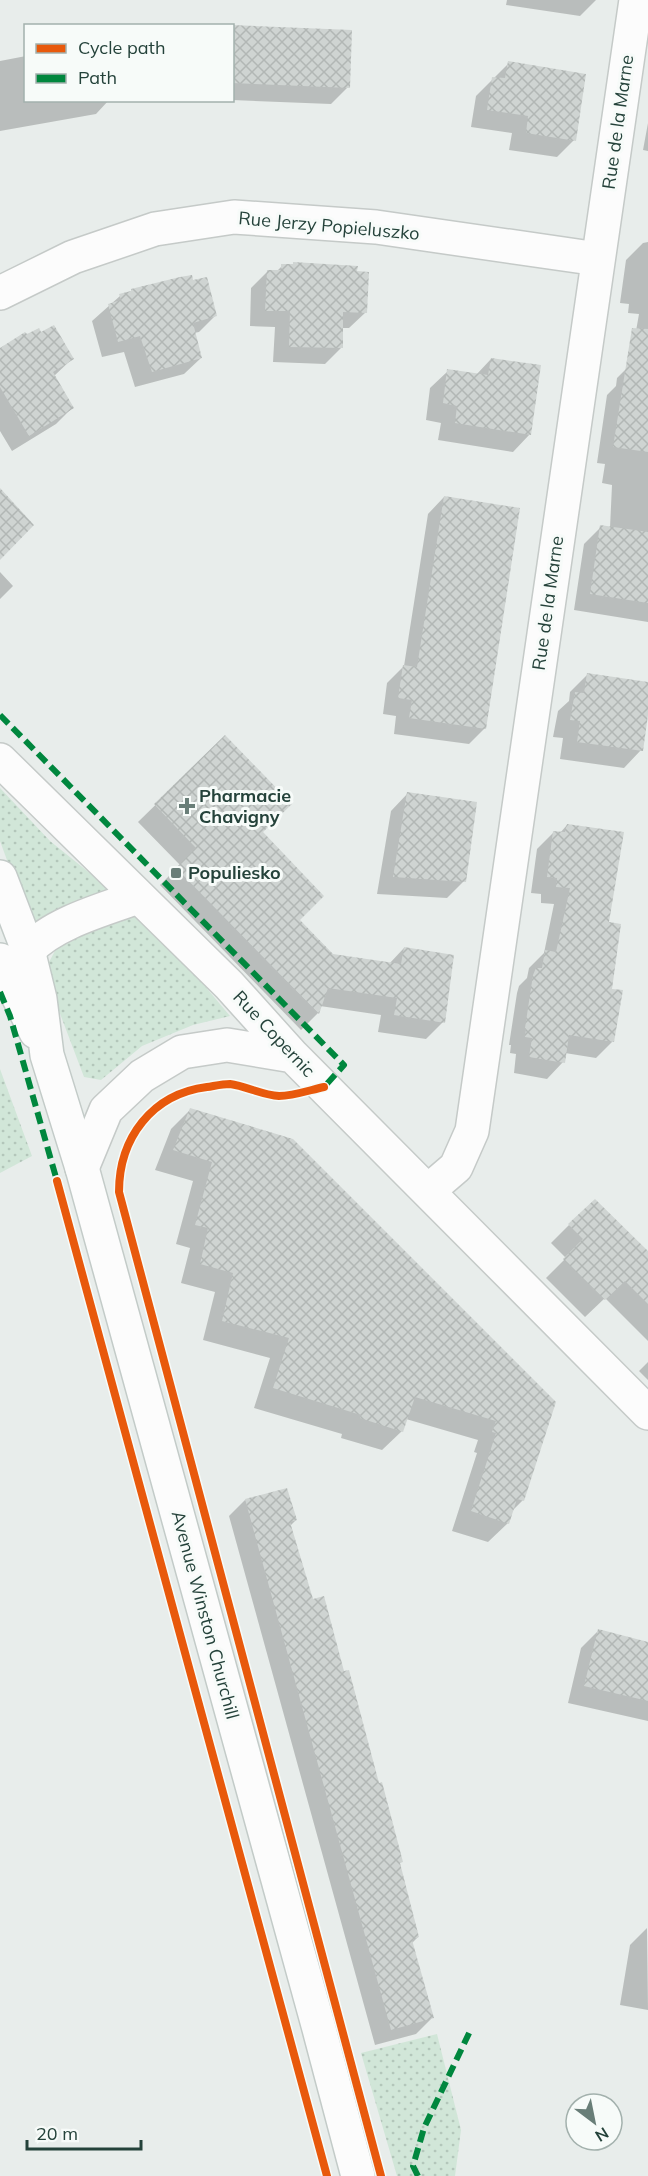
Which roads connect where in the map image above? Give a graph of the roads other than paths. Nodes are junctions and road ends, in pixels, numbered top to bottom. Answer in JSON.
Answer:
{"nodes":[{"id":1,"x":636,"y":0,"type":"edge"},
{"id":2,"x":598,"y":260,"type":"junction"},
{"id":3,"x":0,"y":293,"type":"edge"},
{"id":4,"x":0,"y":760,"type":"edge"},
{"id":5,"x":0,"y":877,"type":"edge"},
{"id":6,"x":138,"y":897,"type":"junction"},
{"id":7,"x":12,"y":963,"type":"edge"},
{"id":8,"x":293,"y":1056,"type":"junction"},
{"id":9,"x":82,"y":1168,"type":"junction"},
{"id":10,"x":428,"y":1191,"type":"junction"},
{"id":11,"x":648,"y":1413,"type":"edge"},
{"id":12,"x":358,"y":2176,"type":"edge"}],
"edges":[{"from":1,"to":2,"type":"street","name":"Rue de la Marne"},
{"from":2,"to":3,"type":"street","name":"Rue Jerzy Popieluszko"},
{"from":2,"to":10,"type":"street","name":"Rue de la Marne"},
{"from":4,"to":6,"type":"street","name":"Rue Copernic"},
{"from":5,"to":7,"type":"street","name":"Avenue Winston Churchill"},
{"from":6,"to":7,"type":"street"},
{"from":6,"to":8,"type":"street","name":"Rue Copernic"},
{"from":7,"to":9,"type":"street","name":"Avenue Winston Churchill"},
{"from":8,"to":9,"type":"street"},
{"from":8,"to":10,"type":"street","name":"Rue Copernic"},
{"from":9,"to":12,"type":"street","name":"Avenue Winston Churchill"},
{"from":10,"to":11,"type":"street","name":"Rue Copernic"}]}
